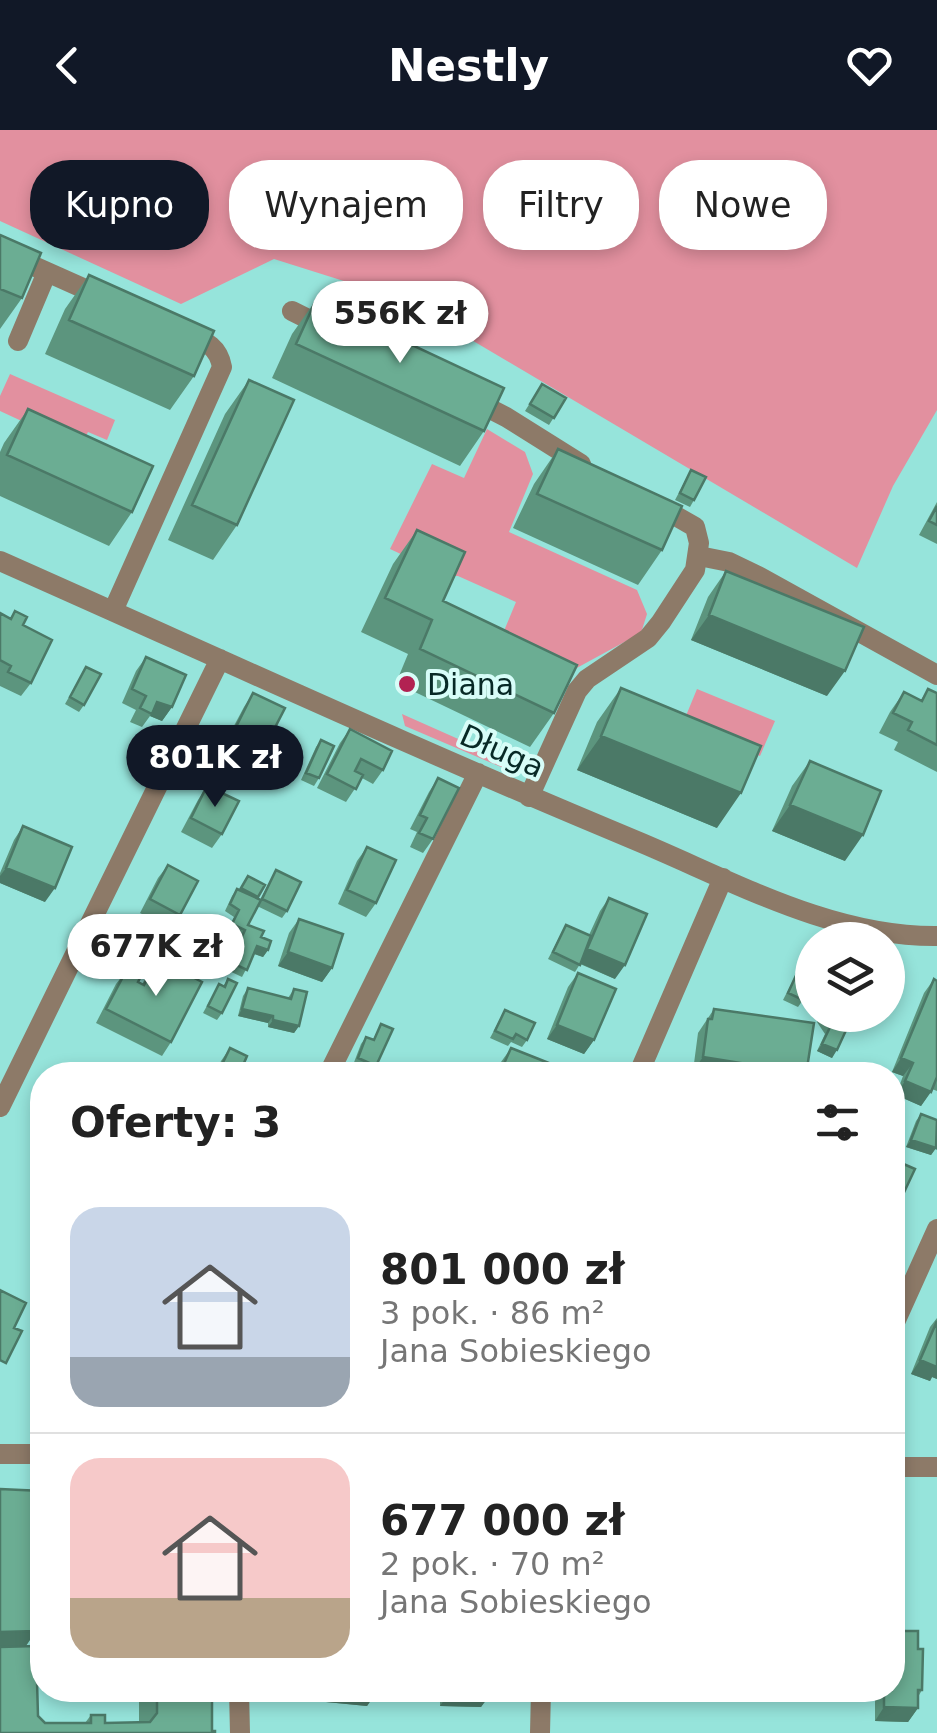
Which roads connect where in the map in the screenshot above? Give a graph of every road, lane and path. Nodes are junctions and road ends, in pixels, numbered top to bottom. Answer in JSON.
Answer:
{"nodes":[{"id":1,"x":0,"y":251,"type":"edge"},
{"id":2,"x":47,"y":272,"type":"junction"},
{"id":3,"x":130,"y":308,"type":"edge"},
{"id":4,"x":292,"y":311,"type":"dead end"},
{"id":5,"x":163,"y":323,"type":"edge"},
{"id":6,"x":346,"y":338,"type":"edge"},
{"id":7,"x":18,"y":341,"type":"dead end"},
{"id":8,"x":452,"y":390,"type":"edge"},
{"id":9,"x":601,"y":475,"type":"edge"},
{"id":10,"x":632,"y":492,"type":"edge"},
{"id":11,"x":699,"y":556,"type":"junction"},
{"id":12,"x":0,"y":561,"type":"edge"},
{"id":13,"x":113,"y":611,"type":"junction"},
{"id":14,"x":220,"y":659,"type":"junction"},
{"id":15,"x":937,"y":674,"type":"edge"},
{"id":16,"x":478,"y":774,"type":"junction"},
{"id":17,"x":530,"y":797,"type":"junction"},
{"id":18,"x":723,"y":878,"type":"junction"},
{"id":19,"x":937,"y":936,"type":"edge"},
{"id":20,"x":334,"y":1062,"type":"edge"},
{"id":21,"x":644,"y":1062,"type":"edge"},
{"id":22,"x":0,"y":1108,"type":"edge"},
{"id":23,"x":937,"y":1229,"type":"edge"},
{"id":24,"x":905,"y":1300,"type":"edge"},
{"id":25,"x":0,"y":1454,"type":"edge"},
{"id":26,"x":30,"y":1454,"type":"edge"},
{"id":27,"x":905,"y":1467,"type":"edge"},
{"id":28,"x":937,"y":1467,"type":"edge"},
{"id":29,"x":239,"y":1702,"type":"edge"},
{"id":30,"x":541,"y":1702,"type":"edge"},
{"id":31,"x":240,"y":1733,"type":"edge"},
{"id":32,"x":540,"y":1733,"type":"edge"}],
"edges":[{"from":1,"to":2,"type":"street"},
{"from":2,"to":3,"type":"street"},
{"from":2,"to":7,"type":"street"},
{"from":4,"to":6,"type":"street"},
{"from":5,"to":13,"type":"street"},
{"from":8,"to":9,"type":"street"},
{"from":10,"to":11,"type":"street"},
{"from":11,"to":15,"type":"street"},
{"from":11,"to":17,"type":"street"},
{"from":12,"to":13,"type":"street","name":"Długa"},
{"from":13,"to":14,"type":"street","name":"Długa"},
{"from":14,"to":16,"type":"street","name":"Długa"},
{"from":14,"to":22,"type":"street"},
{"from":16,"to":17,"type":"street","name":"Długa"},
{"from":16,"to":20,"type":"street"},
{"from":17,"to":18,"type":"street","name":"Długa"},
{"from":18,"to":19,"type":"street","name":"Długa"},
{"from":18,"to":21,"type":"street"},
{"from":23,"to":24,"type":"street"},
{"from":25,"to":26,"type":"street"},
{"from":27,"to":28,"type":"street"},
{"from":29,"to":31,"type":"street"},
{"from":30,"to":32,"type":"street"}]}
